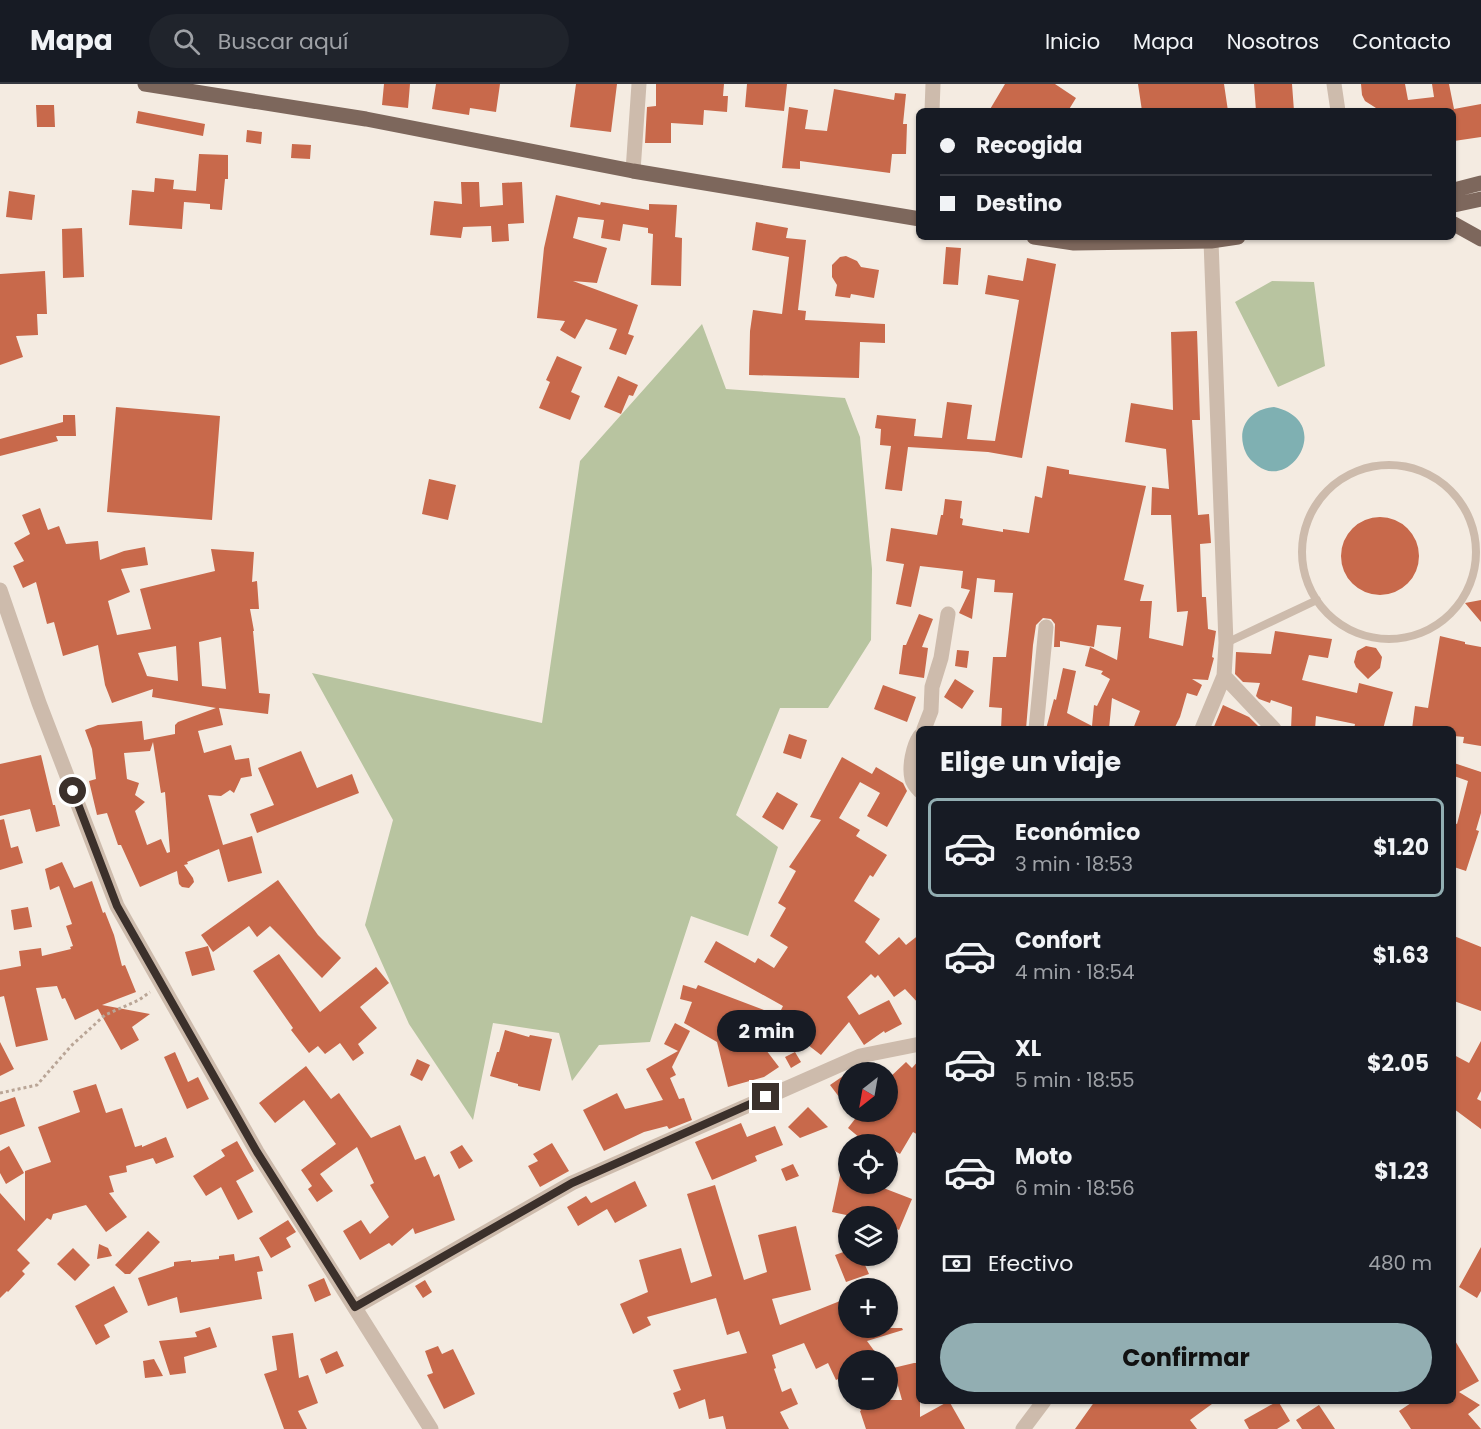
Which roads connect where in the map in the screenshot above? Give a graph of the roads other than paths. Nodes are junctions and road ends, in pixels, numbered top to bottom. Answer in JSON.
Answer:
{"nodes":[{"id":1,"x":145,"y":84,"type":"edge"},
{"id":2,"x":639,"y":84,"type":"edge"},
{"id":3,"x":933,"y":84,"type":"edge"},
{"id":4,"x":1334,"y":84,"type":"edge"},
{"id":5,"x":932,"y":108,"type":"edge"},
{"id":6,"x":1338,"y":108,"type":"edge"},
{"id":7,"x":633,"y":171,"type":"junction"},
{"id":8,"x":1481,"y":183,"type":"edge"},
{"id":9,"x":1456,"y":189,"type":"edge"},
{"id":10,"x":1481,"y":199,"type":"edge"},
{"id":11,"x":1456,"y":205,"type":"edge"},
{"id":12,"x":916,"y":218,"type":"edge"},
{"id":13,"x":1456,"y":225,"type":"edge"},
{"id":14,"x":1481,"y":239,"type":"edge"},
{"id":15,"x":1054,"y":240,"type":"edge"},
{"id":16,"x":1218,"y":240,"type":"edge"},
{"id":17,"x":1211,"y":241,"type":"junction"},
{"id":18,"x":1478,"y":533,"type":"edge"},
{"id":19,"x":1,"y":594,"type":"edge"},
{"id":20,"x":1317,"y":600,"type":"junction"},
{"id":21,"x":948,"y":614,"type":"dead end"},
{"id":22,"x":1046,"y":627,"type":"dead end"},
{"id":23,"x":1226,"y":643,"type":"junction"},
{"id":24,"x":1224,"y":676,"type":"junction"},
{"id":25,"x":925,"y":726,"type":"edge"},
{"id":26,"x":1036,"y":726,"type":"edge"},
{"id":27,"x":1203,"y":726,"type":"edge"},
{"id":28,"x":1271,"y":726,"type":"edge"},
{"id":29,"x":916,"y":741,"type":"edge"},
{"id":30,"x":916,"y":786,"type":"edge"},
{"id":31,"x":916,"y":1045,"type":"edge"},
{"id":32,"x":355,"y":1307,"type":"junction"},
{"id":33,"x":1042,"y":1404,"type":"edge"},
{"id":34,"x":431,"y":1429,"type":"edge"},
{"id":35,"x":1023,"y":1429,"type":"edge"}],
"edges":[{"from":1,"to":7,"type":"main road"},
{"from":2,"to":7,"type":"street"},
{"from":3,"to":5,"type":"street"},
{"from":4,"to":6,"type":"street"},
{"from":7,"to":12,"type":"main road"},
{"from":8,"to":9,"type":"main road"},
{"from":10,"to":11,"type":"main road"},
{"from":13,"to":14,"type":"main road"},
{"from":15,"to":17,"type":"main road"},
{"from":16,"to":17,"type":"main road"},
{"from":17,"to":23,"type":"street"},
{"from":18,"to":20,"type":"lane"},
{"from":18,"to":20,"type":"lane"},
{"from":19,"to":32,"type":"street"},
{"from":20,"to":23,"type":"lane"},
{"from":21,"to":25,"type":"street"},
{"from":22,"to":26,"type":"street"},
{"from":23,"to":24,"type":"street"},
{"from":24,"to":27,"type":"street"},
{"from":24,"to":28,"type":"street"},
{"from":29,"to":30,"type":"street"},
{"from":31,"to":32,"type":"street"},
{"from":32,"to":34,"type":"street"},
{"from":33,"to":35,"type":"street"}]}
